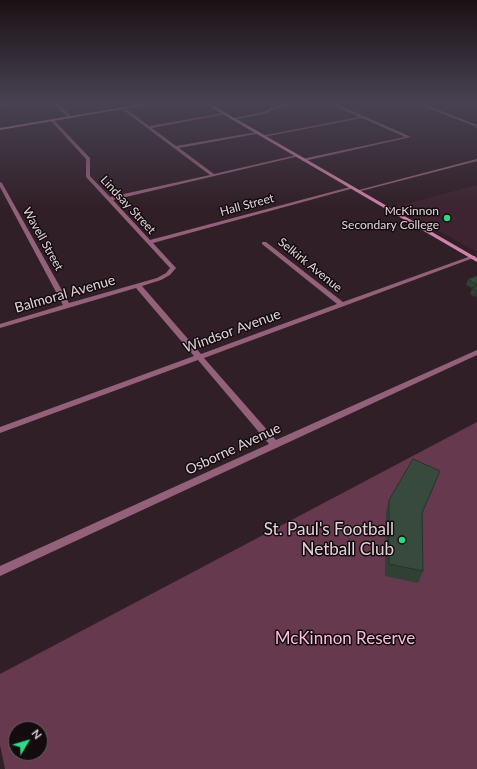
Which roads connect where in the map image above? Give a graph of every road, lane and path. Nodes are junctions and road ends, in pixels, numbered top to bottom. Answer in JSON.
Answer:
{"nodes":[{"id":1,"x":69,"y":138,"type":"edge"},
{"id":2,"x":163,"y":138,"type":"edge"},
{"id":3,"x":225,"y":138,"type":"edge"},
{"id":4,"x":266,"y":138,"type":"edge"},
{"id":5,"x":405,"y":138,"type":"edge"},
{"id":6,"x":176,"y":147,"type":"junction"},
{"id":7,"x":297,"y":156,"type":"junction"},
{"id":8,"x":304,"y":160,"type":"junction"},
{"id":9,"x":477,"y":160,"type":"edge"},
{"id":10,"x":213,"y":175,"type":"junction"},
{"id":11,"x":0,"y":183,"type":"edge"},
{"id":12,"x":354,"y":189,"type":"junction"},
{"id":13,"x":109,"y":199,"type":"junction"},
{"id":14,"x":148,"y":242,"type":"junction"},
{"id":15,"x":264,"y":243,"type":"dead end"},
{"id":16,"x":475,"y":258,"type":"edge"},
{"id":17,"x":137,"y":286,"type":"junction"},
{"id":18,"x":342,"y":305,"type":"junction"},
{"id":19,"x":67,"y":306,"type":"junction"},
{"id":20,"x":0,"y":326,"type":"edge"},
{"id":21,"x":477,"y":352,"type":"edge"},
{"id":22,"x":198,"y":357,"type":"junction"},
{"id":23,"x":0,"y":430,"type":"edge"},
{"id":24,"x":275,"y":445,"type":"junction"},
{"id":25,"x":0,"y":571,"type":"edge"}],
"edges":[{"from":1,"to":13,"type":"street","name":"Lindsay Street"},
{"from":2,"to":6,"type":"street"},
{"from":3,"to":6,"type":"street"},
{"from":4,"to":7,"type":"street"},
{"from":5,"to":8,"type":"street"},
{"from":6,"to":10,"type":"street"},
{"from":7,"to":8,"type":"street"},
{"from":7,"to":10,"type":"street"},
{"from":8,"to":12,"type":"street"},
{"from":9,"to":12,"type":"street","name":"Hall Street"},
{"from":10,"to":13,"type":"street"},
{"from":11,"to":19,"type":"street","name":"Wavell Street"},
{"from":12,"to":14,"type":"street","name":"Hall Street"},
{"from":12,"to":16,"type":"street"},
{"from":13,"to":14,"type":"street","name":"Lindsay Street"},
{"from":14,"to":17,"type":"street","name":"Lindsay Street"},
{"from":15,"to":18,"type":"street","name":"Selkirk Avenue"},
{"from":16,"to":18,"type":"street","name":"Windsor Avenue"},
{"from":17,"to":19,"type":"street","name":"Balmoral Avenue"},
{"from":17,"to":22,"type":"street"},
{"from":18,"to":22,"type":"street","name":"Windsor Avenue"},
{"from":19,"to":20,"type":"street","name":"Balmoral Avenue"},
{"from":21,"to":24,"type":"street","name":"Osborne Avenue"},
{"from":22,"to":23,"type":"street","name":"Windsor Avenue"},
{"from":22,"to":24,"type":"street"},
{"from":24,"to":25,"type":"street","name":"Osborne Avenue"}]}
